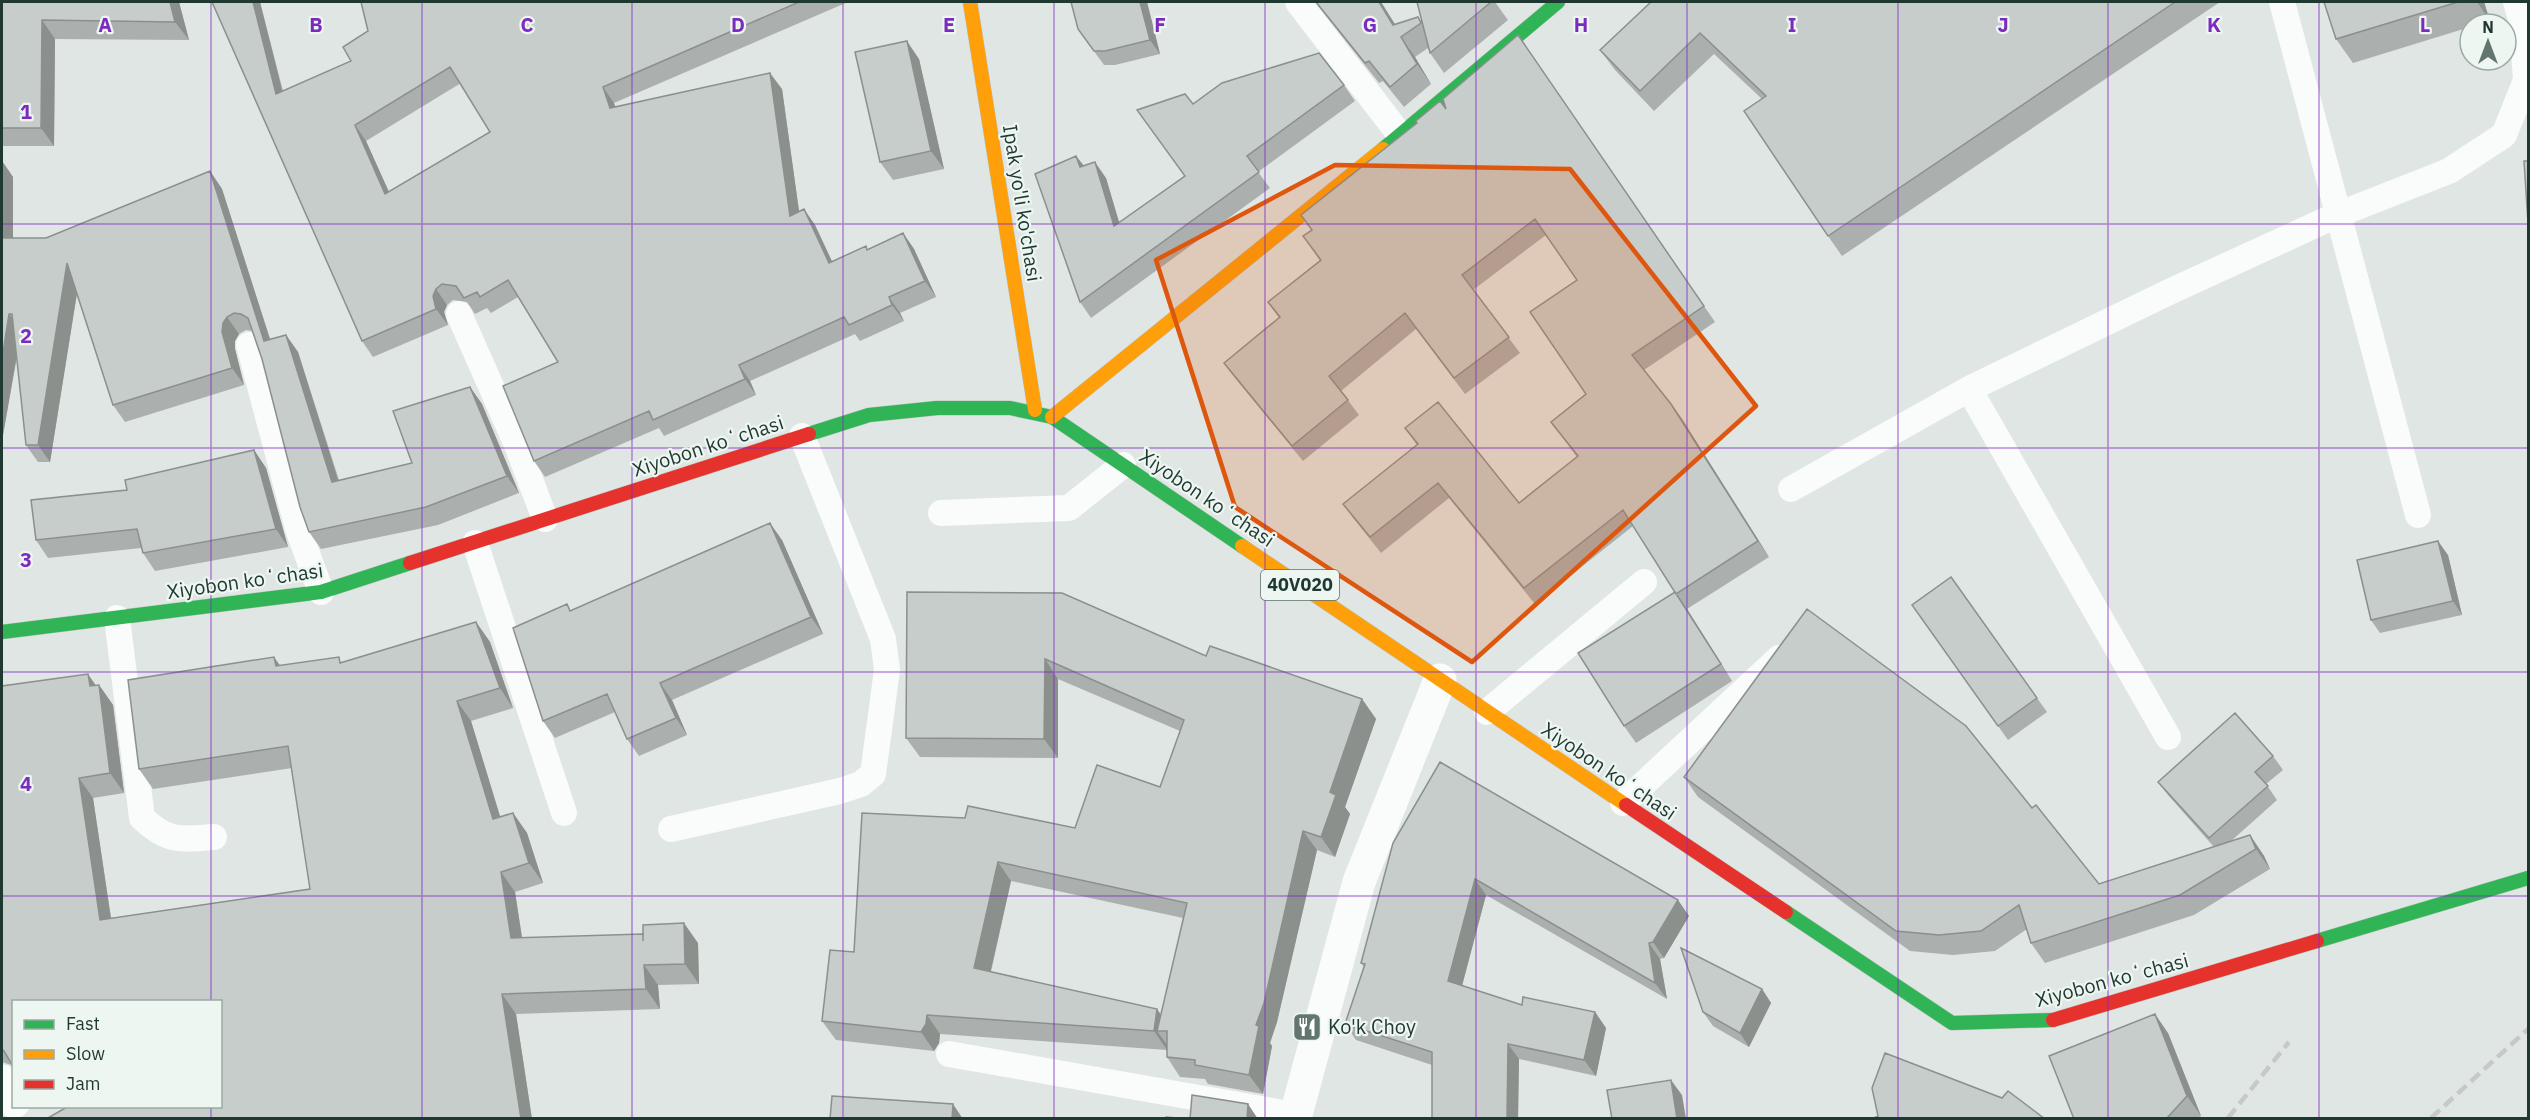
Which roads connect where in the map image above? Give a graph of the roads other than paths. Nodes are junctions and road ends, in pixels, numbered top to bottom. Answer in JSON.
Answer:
{"nodes":[{"id":1,"x":970,"y":2,"type":"edge"},
{"id":2,"x":1298,"y":2,"type":"edge"},
{"id":3,"x":1558,"y":2,"type":"edge"},
{"id":4,"x":2282,"y":2,"type":"edge"},
{"id":5,"x":2516,"y":2,"type":"edge"},
{"id":6,"x":1400,"y":135,"type":"junction"},
{"id":7,"x":2337,"y":215,"type":"junction"},
{"id":8,"x":459,"y":314,"type":"edge"},
{"id":9,"x":249,"y":345,"type":"edge"},
{"id":10,"x":1969,"y":389,"type":"junction"},
{"id":11,"x":1035,"y":410,"type":"junction"},
{"id":12,"x":1052,"y":417,"type":"junction"},
{"id":13,"x":802,"y":436,"type":"junction"},
{"id":14,"x":1123,"y":465,"type":"junction"},
{"id":15,"x":1791,"y":489,"type":"dead end"},
{"id":16,"x":941,"y":513,"type":"dead end"},
{"id":17,"x":2418,"y":515,"type":"dead end"},
{"id":18,"x":545,"y":519,"type":"junction"},
{"id":19,"x":475,"y":543,"type":"junction"},
{"id":20,"x":1644,"y":582,"type":"dead end"},
{"id":21,"x":321,"y":592,"type":"junction"},
{"id":22,"x":117,"y":618,"type":"junction"},
{"id":23,"x":2,"y":632,"type":"edge"},
{"id":24,"x":1785,"y":653,"type":"edge"},
{"id":25,"x":1440,"y":680,"type":"junction"},
{"id":26,"x":1486,"y":712,"type":"junction"},
{"id":27,"x":2168,"y":737,"type":"dead end"},
{"id":28,"x":1623,"y":803,"type":"junction"},
{"id":29,"x":564,"y":813,"type":"dead end"},
{"id":30,"x":671,"y":829,"type":"dead end"},
{"id":31,"x":213,"y":837,"type":"dead end"},
{"id":32,"x":2529,"y":878,"type":"edge"},
{"id":33,"x":949,"y":1054,"type":"dead end"},
{"id":34,"x":2,"y":1081,"type":"edge"},
{"id":35,"x":12,"y":1098,"type":"edge"},
{"id":36,"x":1295,"y":1117,"type":"edge"}],
"edges":[{"from":1,"to":11,"type":"main road","name":"Ipak yo'li ko'chasi"},
{"from":2,"to":6,"type":"lane"},
{"from":3,"to":6,"type":"main road"},
{"from":4,"to":7,"type":"lane"},
{"from":5,"to":7,"type":"lane"},
{"from":6,"to":12,"type":"main road"},
{"from":7,"to":10,"type":"lane"},
{"from":7,"to":17,"type":"lane"},
{"from":8,"to":18,"type":"lane"},
{"from":9,"to":21,"type":"lane"},
{"from":10,"to":15,"type":"lane"},
{"from":10,"to":27,"type":"lane"},
{"from":11,"to":12,"type":"main road","name":"Xiyobon koʻchasi","number":"40V020"},
{"from":11,"to":13,"type":"main road","name":"Xiyobon koʻchasi","number":"40V020"},
{"from":12,"to":14,"type":"main road","name":"Xiyobon koʻchasi","number":"40V020"},
{"from":13,"to":18,"type":"main road","name":"Xiyobon koʻchasi","number":"40V020"},
{"from":13,"to":30,"type":"lane"},
{"from":14,"to":16,"type":"lane"},
{"from":14,"to":25,"type":"main road","name":"Xiyobon koʻchasi","number":"40V020"},
{"from":18,"to":19,"type":"main road","name":"Xiyobon koʻchasi","number":"40V020"},
{"from":19,"to":21,"type":"main road","name":"Xiyobon koʻchasi","number":"40V020"},
{"from":19,"to":29,"type":"lane"},
{"from":20,"to":26,"type":"lane"},
{"from":21,"to":22,"type":"main road","name":"Xiyobon koʻchasi","number":"40V020"},
{"from":22,"to":23,"type":"main road","name":"Xiyobon koʻchasi","number":"40V020"},
{"from":22,"to":31,"type":"lane"},
{"from":24,"to":28,"type":"lane"},
{"from":25,"to":26,"type":"main road","name":"Xiyobon koʻchasi","number":"40V020"},
{"from":25,"to":36,"type":"street"},
{"from":26,"to":28,"type":"main road","name":"Xiyobon koʻchasi","number":"40V020"},
{"from":28,"to":32,"type":"main road","name":"Xiyobon koʻchasi","number":"40V020"},
{"from":33,"to":36,"type":"lane"},
{"from":34,"to":35,"type":"street"}]}
